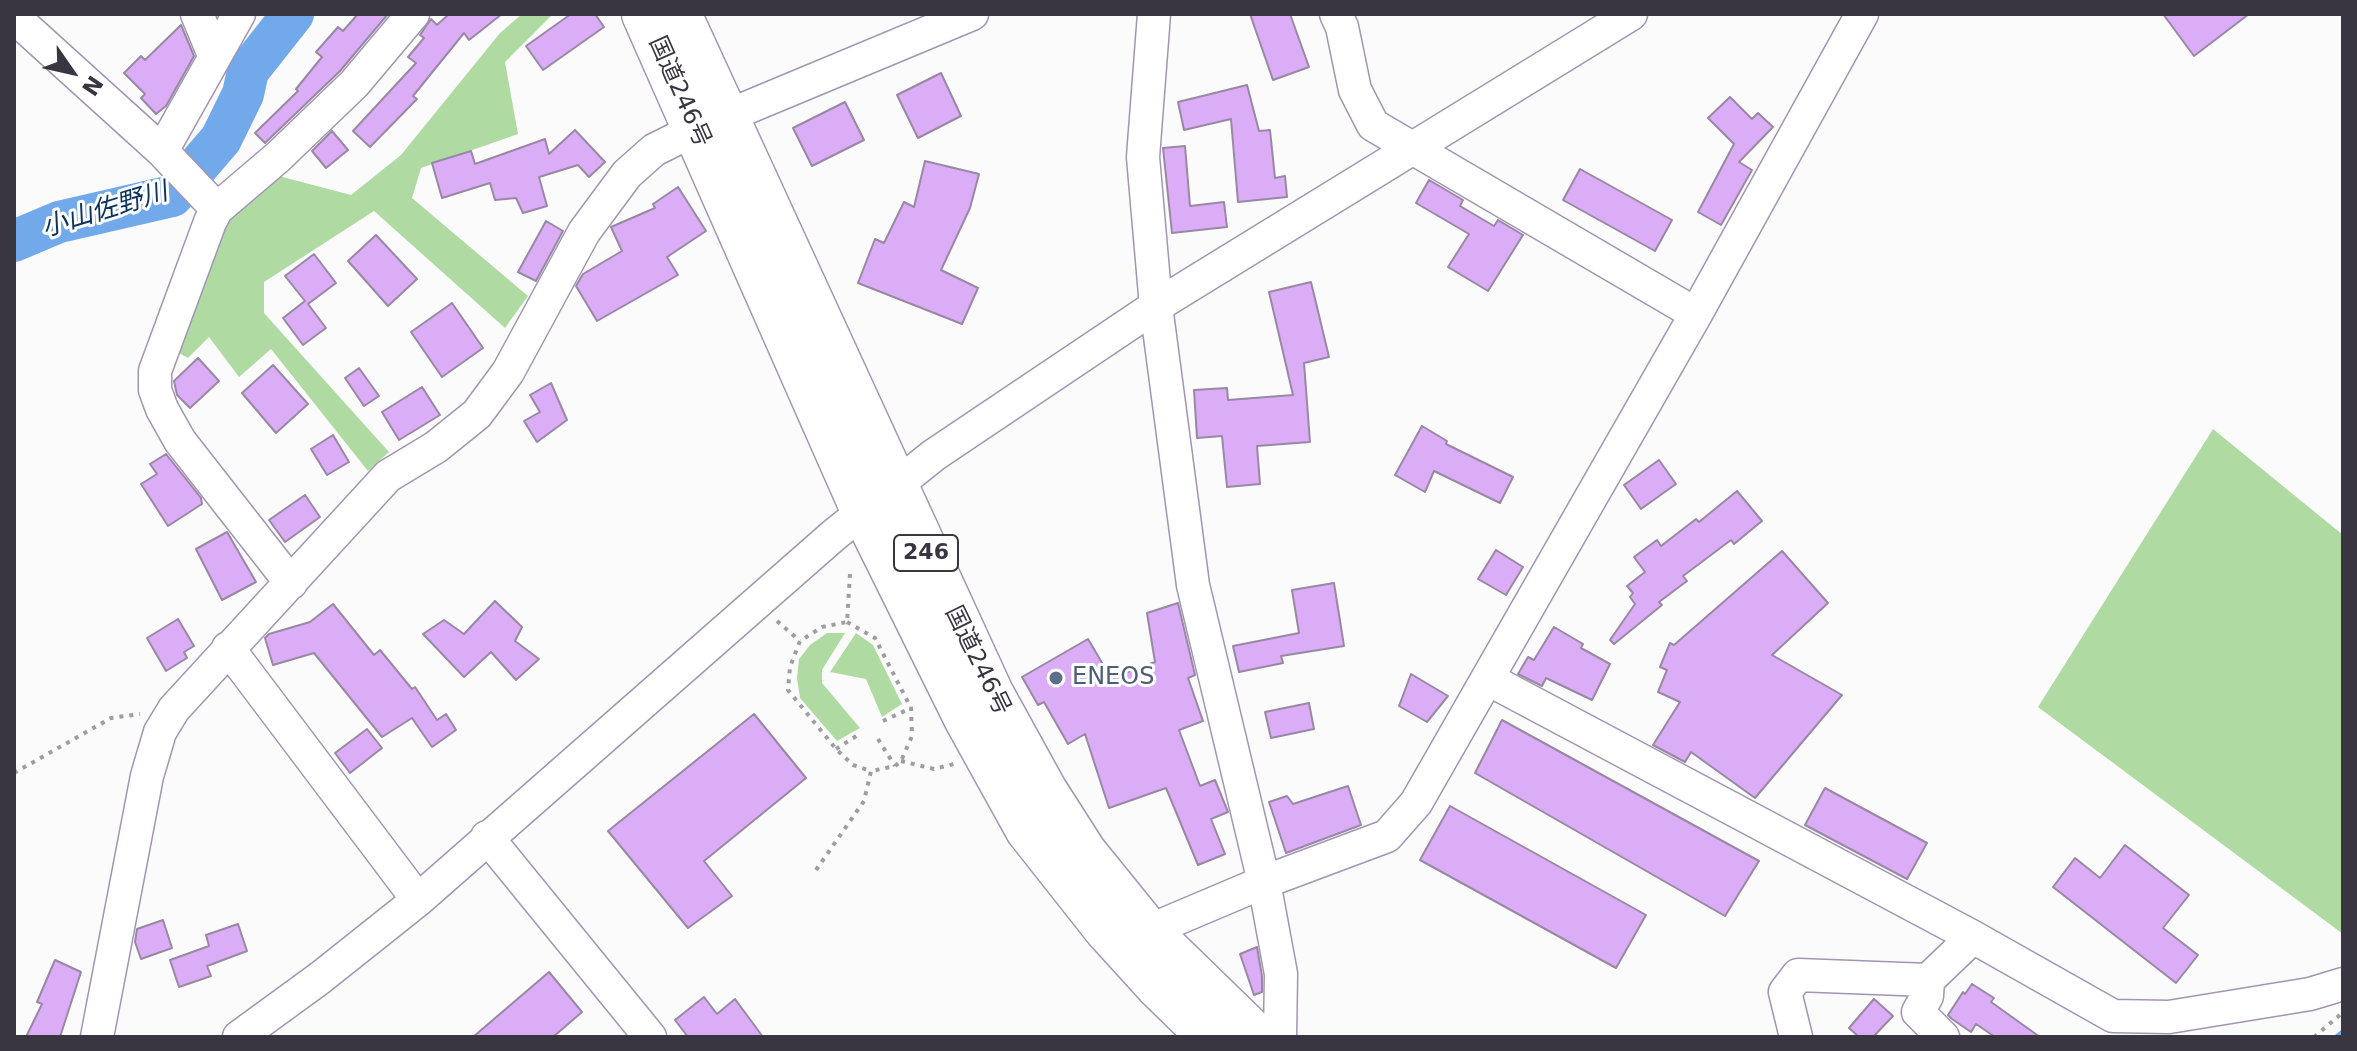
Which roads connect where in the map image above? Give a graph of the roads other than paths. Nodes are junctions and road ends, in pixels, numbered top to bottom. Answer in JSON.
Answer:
{"nodes":[{"id":1,"x":197,"y":14,"type":"edge"},
{"id":2,"x":239,"y":14,"type":"edge"},
{"id":3,"x":413,"y":14,"type":"edge"},
{"id":4,"x":644,"y":14,"type":"edge"},
{"id":5,"x":679,"y":14,"type":"edge"},
{"id":6,"x":972,"y":14,"type":"edge"},
{"id":7,"x":1154,"y":14,"type":"edge"},
{"id":8,"x":1336,"y":14,"type":"edge"},
{"id":9,"x":1631,"y":14,"type":"edge"},
{"id":10,"x":1862,"y":14,"type":"edge"},
{"id":11,"x":14,"y":17,"type":"edge"},
{"id":12,"x":214,"y":55,"type":"junction"},
{"id":13,"x":711,"y":122,"type":"junction"},
{"id":14,"x":1411,"y":148,"type":"junction"},
{"id":15,"x":166,"y":156,"type":"junction"},
{"id":16,"x":214,"y":205,"type":"junction"},
{"id":17,"x":1156,"y":306,"type":"junction"},
{"id":18,"x":1696,"y":314,"type":"junction"},
{"id":19,"x":879,"y":497,"type":"junction"},
{"id":20,"x":291,"y":583,"type":"junction"},
{"id":21,"x":228,"y":648,"type":"junction"},
{"id":22,"x":1488,"y":679,"type":"junction"},
{"id":23,"x":487,"y":837,"type":"junction"},
{"id":24,"x":1264,"y":882,"type":"junction"},
{"id":25,"x":418,"y":900,"type":"junction"},
{"id":26,"x":1148,"y":931,"type":"junction"},
{"id":27,"x":1973,"y":937,"type":"junction"},
{"id":28,"x":1928,"y":980,"type":"junction"},
{"id":29,"x":2343,"y":984,"type":"edge"},
{"id":30,"x":97,"y":1037,"type":"edge"},
{"id":31,"x":239,"y":1037,"type":"edge"},
{"id":32,"x":650,"y":1037,"type":"edge"},
{"id":33,"x":1210,"y":1037,"type":"edge"},
{"id":34,"x":1257,"y":1037,"type":"edge"},
{"id":35,"x":1280,"y":1037,"type":"edge"},
{"id":36,"x":1796,"y":1037,"type":"edge"},
{"id":37,"x":1943,"y":1037,"type":"edge"}],
"edges":[{"from":1,"to":12,"type":"street"},
{"from":2,"to":12,"type":"street"},
{"from":3,"to":16,"type":"street"},
{"from":4,"to":13,"type":"highway","name":"国道246号","number":"246"},
{"from":5,"to":13,"type":"highway","name":"国道246号","number":"246"},
{"from":6,"to":13,"type":"street"},
{"from":7,"to":17,"type":"street"},
{"from":8,"to":14,"type":"street"},
{"from":9,"to":14,"type":"street"},
{"from":10,"to":18,"type":"street"},
{"from":11,"to":15,"type":"street"},
{"from":12,"to":15,"type":"street"},
{"from":13,"to":19,"type":"highway","name":"国道246号","number":"246"},
{"from":13,"to":20,"type":"street"},
{"from":14,"to":17,"type":"street"},
{"from":14,"to":18,"type":"street"},
{"from":15,"to":16,"type":"street"},
{"from":16,"to":20,"type":"street"},
{"from":17,"to":19,"type":"street"},
{"from":17,"to":24,"type":"street"},
{"from":18,"to":22,"type":"street"},
{"from":19,"to":23,"type":"street"},
{"from":19,"to":26,"type":"highway","name":"国道246号","number":"246"},
{"from":19,"to":33,"type":"highway","name":"国道246号","number":"246"},
{"from":20,"to":21,"type":"street"},
{"from":21,"to":25,"type":"street"},
{"from":21,"to":30,"type":"street"},
{"from":22,"to":24,"type":"street"},
{"from":22,"to":27,"type":"street"},
{"from":23,"to":25,"type":"street"},
{"from":23,"to":32,"type":"street"},
{"from":24,"to":26,"type":"street"},
{"from":24,"to":35,"type":"street"},
{"from":25,"to":31,"type":"street"},
{"from":26,"to":34,"type":"highway","name":"国道246号","number":"246"},
{"from":27,"to":28,"type":"street"},
{"from":27,"to":29,"type":"street"},
{"from":28,"to":36,"type":"street"},
{"from":28,"to":37,"type":"street"}]}
